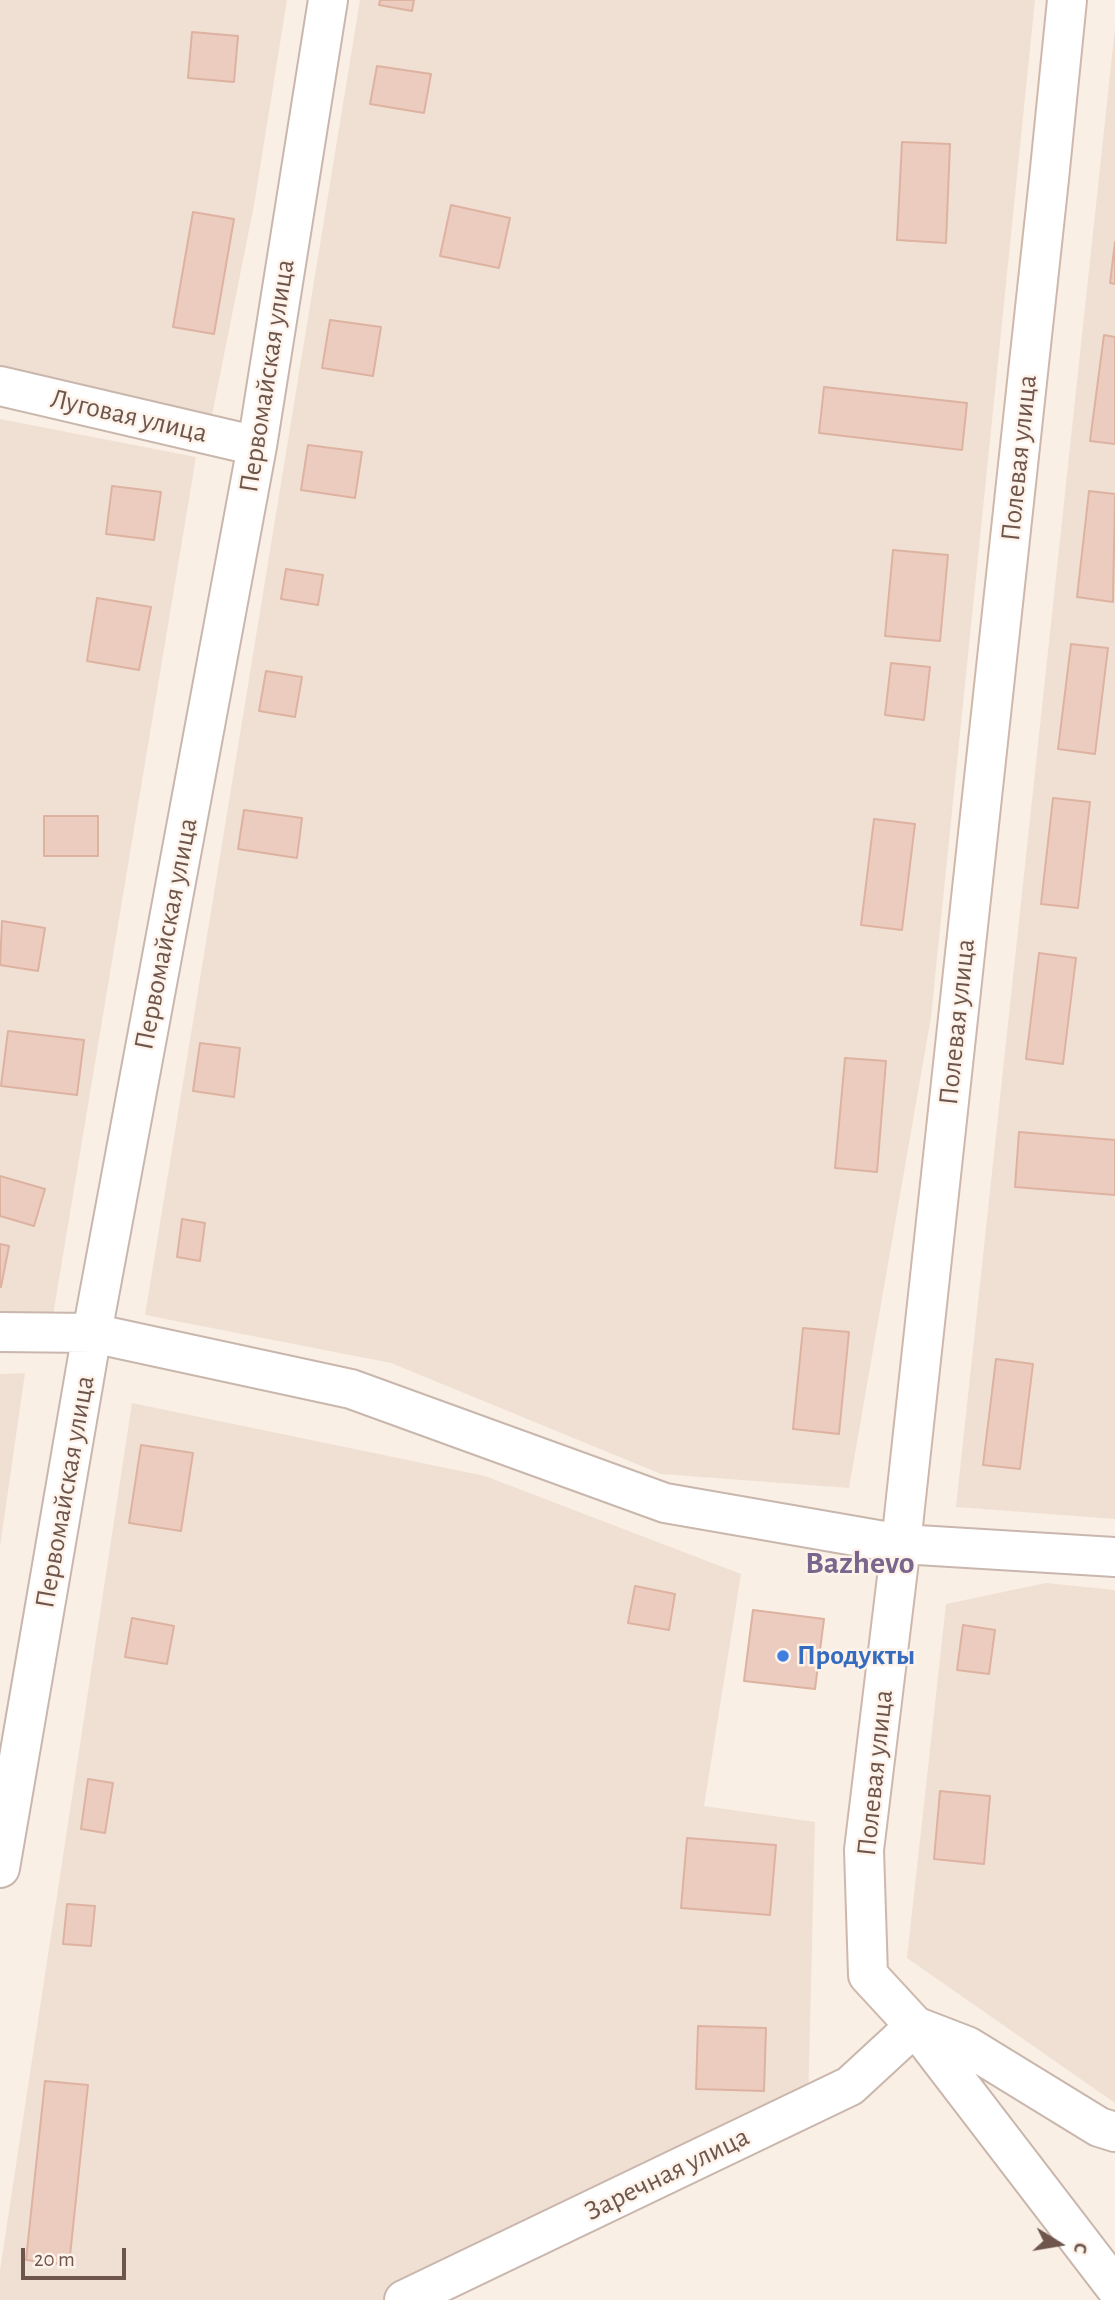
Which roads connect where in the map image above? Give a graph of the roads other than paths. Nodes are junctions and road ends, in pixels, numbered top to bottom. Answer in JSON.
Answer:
{"nodes":[{"id":1,"x":328,"y":0,"type":"edge"},
{"id":2,"x":1066,"y":0,"type":"edge"},
{"id":3,"x":0,"y":386,"type":"edge"},
{"id":4,"x":257,"y":446,"type":"junction"},
{"id":5,"x":0,"y":1332,"type":"edge"},
{"id":6,"x":92,"y":1333,"type":"junction"},
{"id":7,"x":901,"y":1544,"type":"junction"},
{"id":8,"x":1115,"y":1557,"type":"edge"},
{"id":9,"x":0,"y":1868,"type":"edge"},
{"id":10,"x":915,"y":2026,"type":"junction"},
{"id":11,"x":1115,"y":2132,"type":"edge"},
{"id":12,"x":1115,"y":2287,"type":"edge"},
{"id":13,"x":404,"y":2300,"type":"edge"}],
"edges":[{"from":1,"to":4,"type":"street","name":"Первомайская улица"},
{"from":2,"to":7,"type":"street","name":"Полевая улица"},
{"from":3,"to":4,"type":"street","name":"Луговая улица"},
{"from":4,"to":6,"type":"street","name":"Первомайская улица"},
{"from":5,"to":6,"type":"street"},
{"from":6,"to":7,"type":"street"},
{"from":6,"to":9,"type":"street","name":"Первомайская улица"},
{"from":7,"to":8,"type":"street"},
{"from":7,"to":10,"type":"street","name":"Полевая улица"},
{"from":10,"to":11,"type":"street"},
{"from":10,"to":12,"type":"street","name":"Полевая улица"},
{"from":10,"to":13,"type":"street","name":"Заречная улица"}]}
